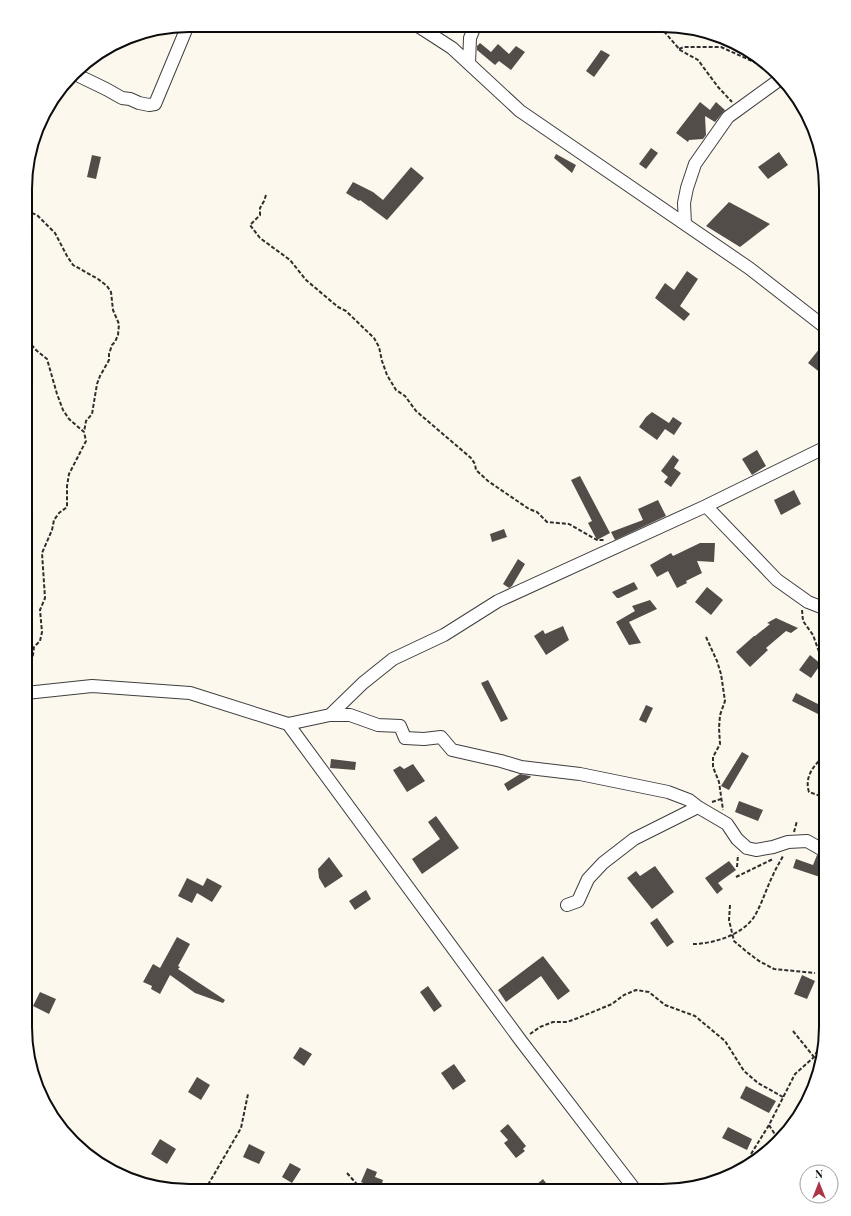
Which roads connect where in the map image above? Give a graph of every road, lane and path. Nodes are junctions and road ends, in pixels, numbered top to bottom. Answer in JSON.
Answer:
{"nodes":[{"id":1,"x":185,"y":32,"type":"edge"},
{"id":2,"x":427,"y":32,"type":"edge"},
{"id":3,"x":472,"y":32,"type":"edge"},
{"id":4,"x":665,"y":32,"type":"edge"},
{"id":5,"x":679,"y":49,"type":"junction"},
{"id":6,"x":751,"y":61,"type":"edge"},
{"id":7,"x":470,"y":64,"type":"junction"},
{"id":8,"x":767,"y":73,"type":"edge"},
{"id":9,"x":80,"y":76,"type":"edge"},
{"id":10,"x":776,"y":82,"type":"edge"},
{"id":11,"x":767,"y":89,"type":"junction"},
{"id":12,"x":734,"y":113,"type":"junction"},
{"id":13,"x":266,"y":195,"type":"dead end"},
{"id":14,"x":32,"y":213,"type":"edge"},
{"id":15,"x":685,"y":224,"type":"junction"},
{"id":16,"x":819,"y":323,"type":"edge"},
{"id":17,"x":32,"y":346,"type":"edge"},
{"id":18,"x":84,"y":432,"type":"junction"},
{"id":19,"x":819,"y":450,"type":"edge"},
{"id":20,"x":706,"y":506,"type":"junction"},
{"id":21,"x":610,"y":541,"type":"dead end"},
{"id":22,"x":799,"y":596,"type":"junction"},
{"id":23,"x":819,"y":606,"type":"edge"},
{"id":24,"x":706,"y":636,"type":"dead end"},
{"id":25,"x":819,"y":652,"type":"edge"},
{"id":26,"x":32,"y":658,"type":"edge"},
{"id":27,"x":32,"y":692,"type":"edge"},
{"id":28,"x":330,"y":715,"type":"junction"},
{"id":29,"x":288,"y":724,"type":"junction"},
{"id":30,"x":819,"y":762,"type":"edge"},
{"id":31,"x":819,"y":796,"type":"edge"},
{"id":32,"x":698,"y":807,"type":"junction"},
{"id":33,"x":796,"y":822,"type":"dead end"},
{"id":34,"x":727,"y":824,"type":"junction"},
{"id":35,"x":788,"y":842,"type":"junction"},
{"id":36,"x":819,"y":848,"type":"edge"},
{"id":37,"x":779,"y":856,"type":"dead end"},
{"id":38,"x":775,"y":858,"type":"dead end"},
{"id":39,"x":736,"y":877,"type":"dead end"},
{"id":40,"x":567,"y":905,"type":"dead end"},
{"id":41,"x":730,"y":905,"type":"dead end"},
{"id":42,"x":733,"y":934,"type":"junction"},
{"id":43,"x":693,"y":944,"type":"dead end"},
{"id":44,"x":815,"y":973,"type":"dead end"},
{"id":45,"x":793,"y":1031,"type":"dead end"},
{"id":46,"x":521,"y":1041,"type":"junction"},
{"id":47,"x":818,"y":1049,"type":"edge"},
{"id":48,"x":814,"y":1057,"type":"junction"},
{"id":49,"x":248,"y":1094,"type":"dead end"},
{"id":50,"x":783,"y":1097,"type":"junction"},
{"id":51,"x":769,"y":1125,"type":"junction"},
{"id":52,"x":775,"y":1135,"type":"edge"},
{"id":53,"x":751,"y":1154,"type":"dead end"},
{"id":54,"x":347,"y":1173,"type":"dead end"},
{"id":55,"x":208,"y":1184,"type":"edge"},
{"id":56,"x":357,"y":1184,"type":"edge"},
{"id":57,"x":631,"y":1184,"type":"edge"}],
"edges":[{"from":1,"to":9,"type":"street"},
{"from":2,"to":7,"type":"street"},
{"from":3,"to":7,"type":"street"},
{"from":4,"to":5,"type":"path"},
{"from":5,"to":6,"type":"path"},
{"from":5,"to":12,"type":"path"},
{"from":7,"to":15,"type":"street"},
{"from":8,"to":11,"type":"path"},
{"from":10,"to":11,"type":"street"},
{"from":11,"to":12,"type":"street"},
{"from":12,"to":15,"type":"street"},
{"from":13,"to":21,"type":"path"},
{"from":14,"to":18,"type":"path"},
{"from":15,"to":16,"type":"street"},
{"from":17,"to":18,"type":"path"},
{"from":18,"to":26,"type":"path"},
{"from":19,"to":20,"type":"street"},
{"from":20,"to":22,"type":"street"},
{"from":20,"to":28,"type":"street"},
{"from":22,"to":23,"type":"street"},
{"from":22,"to":25,"type":"path"},
{"from":24,"to":34,"type":"path"},
{"from":27,"to":29,"type":"street"},
{"from":28,"to":29,"type":"street"},
{"from":28,"to":32,"type":"street"},
{"from":29,"to":46,"type":"street"},
{"from":30,"to":31,"type":"path"},
{"from":32,"to":34,"type":"street"},
{"from":32,"to":40,"type":"street"},
{"from":33,"to":35,"type":"path"},
{"from":34,"to":35,"type":"street"},
{"from":35,"to":36,"type":"street"},
{"from":37,"to":42,"type":"path"},
{"from":38,"to":39,"type":"path"},
{"from":41,"to":42,"type":"path"},
{"from":42,"to":43,"type":"path"},
{"from":42,"to":44,"type":"path"},
{"from":45,"to":48,"type":"path"},
{"from":46,"to":50,"type":"path"},
{"from":46,"to":57,"type":"street"},
{"from":47,"to":48,"type":"path"},
{"from":48,"to":50,"type":"path"},
{"from":49,"to":55,"type":"path"},
{"from":50,"to":51,"type":"path"},
{"from":51,"to":52,"type":"path"},
{"from":51,"to":53,"type":"path"},
{"from":54,"to":56,"type":"path"}]}
